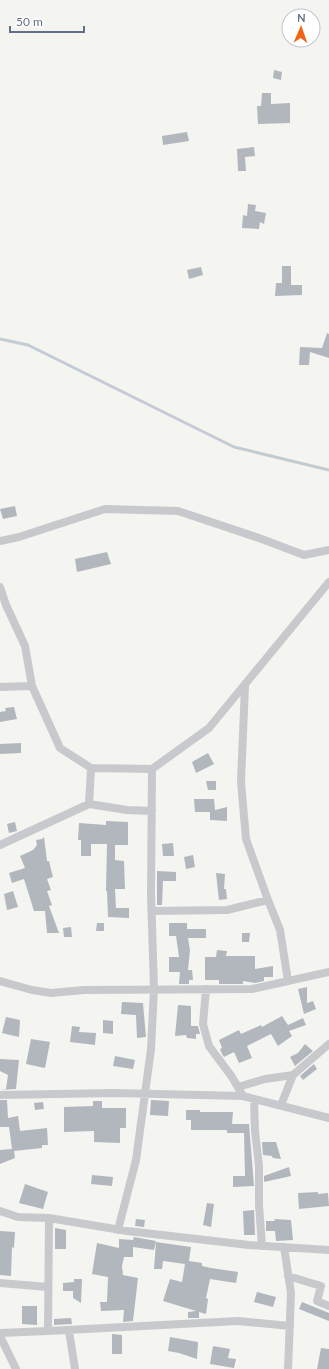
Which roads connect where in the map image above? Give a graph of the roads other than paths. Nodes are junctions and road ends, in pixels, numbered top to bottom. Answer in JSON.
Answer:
{"nodes":[{"id":1,"x":0,"y":541,"type":"edge"},
{"id":2,"x":329,"y":550,"type":"edge"},
{"id":3,"x":329,"y":582,"type":"edge"},
{"id":4,"x":0,"y":587,"type":"edge"},
{"id":5,"x":32,"y":686,"type":"junction"},
{"id":6,"x":245,"y":686,"type":"junction"},
{"id":7,"x":0,"y":687,"type":"edge"},
{"id":8,"x":90,"y":768,"type":"junction"},
{"id":9,"x":152,"y":769,"type":"junction"},
{"id":10,"x":89,"y":804,"type":"junction"},
{"id":11,"x":152,"y":811,"type":"junction"},
{"id":12,"x":0,"y":845,"type":"edge"},
{"id":13,"x":268,"y":900,"type":"junction"},
{"id":14,"x":152,"y":911,"type":"junction"},
{"id":15,"x":329,"y":972,"type":"edge"},
{"id":16,"x":0,"y":981,"type":"edge"},
{"id":17,"x":288,"y":981,"type":"junction"},
{"id":18,"x":154,"y":989,"type":"junction"},
{"id":19,"x":206,"y":989,"type":"junction"},
{"id":20,"x":329,"y":1044,"type":"edge"},
{"id":21,"x":293,"y":1075,"type":"junction"},
{"id":22,"x":238,"y":1087,"type":"junction"},
{"id":23,"x":145,"y":1093,"type":"junction"},
{"id":24,"x":0,"y":1095,"type":"edge"},
{"id":25,"x":243,"y":1096,"type":"junction"},
{"id":26,"x":254,"y":1098,"type":"junction"},
{"id":27,"x":281,"y":1105,"type":"junction"},
{"id":28,"x":329,"y":1118,"type":"edge"},
{"id":29,"x":0,"y":1211,"type":"edge"},
{"id":30,"x":49,"y":1218,"type":"junction"},
{"id":31,"x":118,"y":1230,"type":"junction"},
{"id":32,"x":262,"y":1246,"type":"junction"},
{"id":33,"x":284,"y":1247,"type":"junction"},
{"id":34,"x":329,"y":1250,"type":"edge"},
{"id":35,"x":288,"y":1276,"type":"junction"},
{"id":36,"x":0,"y":1283,"type":"edge"},
{"id":37,"x":48,"y":1287,"type":"junction"},
{"id":38,"x":329,"y":1306,"type":"edge"},
{"id":39,"x":290,"y":1326,"type":"junction"},
{"id":40,"x":48,"y":1331,"type":"junction"},
{"id":41,"x":69,"y":1331,"type":"junction"},
{"id":42,"x":0,"y":1335,"type":"edge"},
{"id":43,"x":16,"y":1369,"type":"edge"},
{"id":44,"x":75,"y":1369,"type":"edge"},
{"id":45,"x":288,"y":1369,"type":"edge"}],
"edges":[{"from":1,"to":2,"type":"street"},
{"from":3,"to":6,"type":"street"},
{"from":4,"to":5,"type":"street"},
{"from":5,"to":7,"type":"street"},
{"from":5,"to":8,"type":"street"},
{"from":6,"to":9,"type":"street"},
{"from":6,"to":13,"type":"street"},
{"from":8,"to":9,"type":"street"},
{"from":8,"to":10,"type":"street"},
{"from":9,"to":11,"type":"street"},
{"from":10,"to":11,"type":"street"},
{"from":10,"to":12,"type":"street"},
{"from":11,"to":14,"type":"street"},
{"from":13,"to":14,"type":"street"},
{"from":13,"to":17,"type":"street"},
{"from":14,"to":18,"type":"street"},
{"from":15,"to":17,"type":"street"},
{"from":16,"to":18,"type":"street"},
{"from":17,"to":19,"type":"street"},
{"from":18,"to":19,"type":"street"},
{"from":18,"to":23,"type":"street"},
{"from":19,"to":22,"type":"street"},
{"from":20,"to":21,"type":"street"},
{"from":21,"to":22,"type":"street"},
{"from":21,"to":27,"type":"street"},
{"from":22,"to":25,"type":"street"},
{"from":23,"to":24,"type":"street"},
{"from":23,"to":25,"type":"street"},
{"from":23,"to":31,"type":"street"},
{"from":25,"to":26,"type":"street"},
{"from":26,"to":27,"type":"street"},
{"from":26,"to":32,"type":"street"},
{"from":27,"to":28,"type":"street"},
{"from":29,"to":30,"type":"street"},
{"from":30,"to":31,"type":"street"},
{"from":30,"to":37,"type":"street"},
{"from":31,"to":32,"type":"street"},
{"from":32,"to":33,"type":"street"},
{"from":33,"to":34,"type":"street"},
{"from":33,"to":35,"type":"street"},
{"from":35,"to":38,"type":"street"},
{"from":35,"to":39,"type":"street"},
{"from":36,"to":37,"type":"street"},
{"from":37,"to":40,"type":"street"},
{"from":39,"to":41,"type":"street"},
{"from":39,"to":45,"type":"street"},
{"from":40,"to":41,"type":"street"},
{"from":40,"to":42,"type":"street"},
{"from":41,"to":44,"type":"street"},
{"from":42,"to":43,"type":"street"}]}
